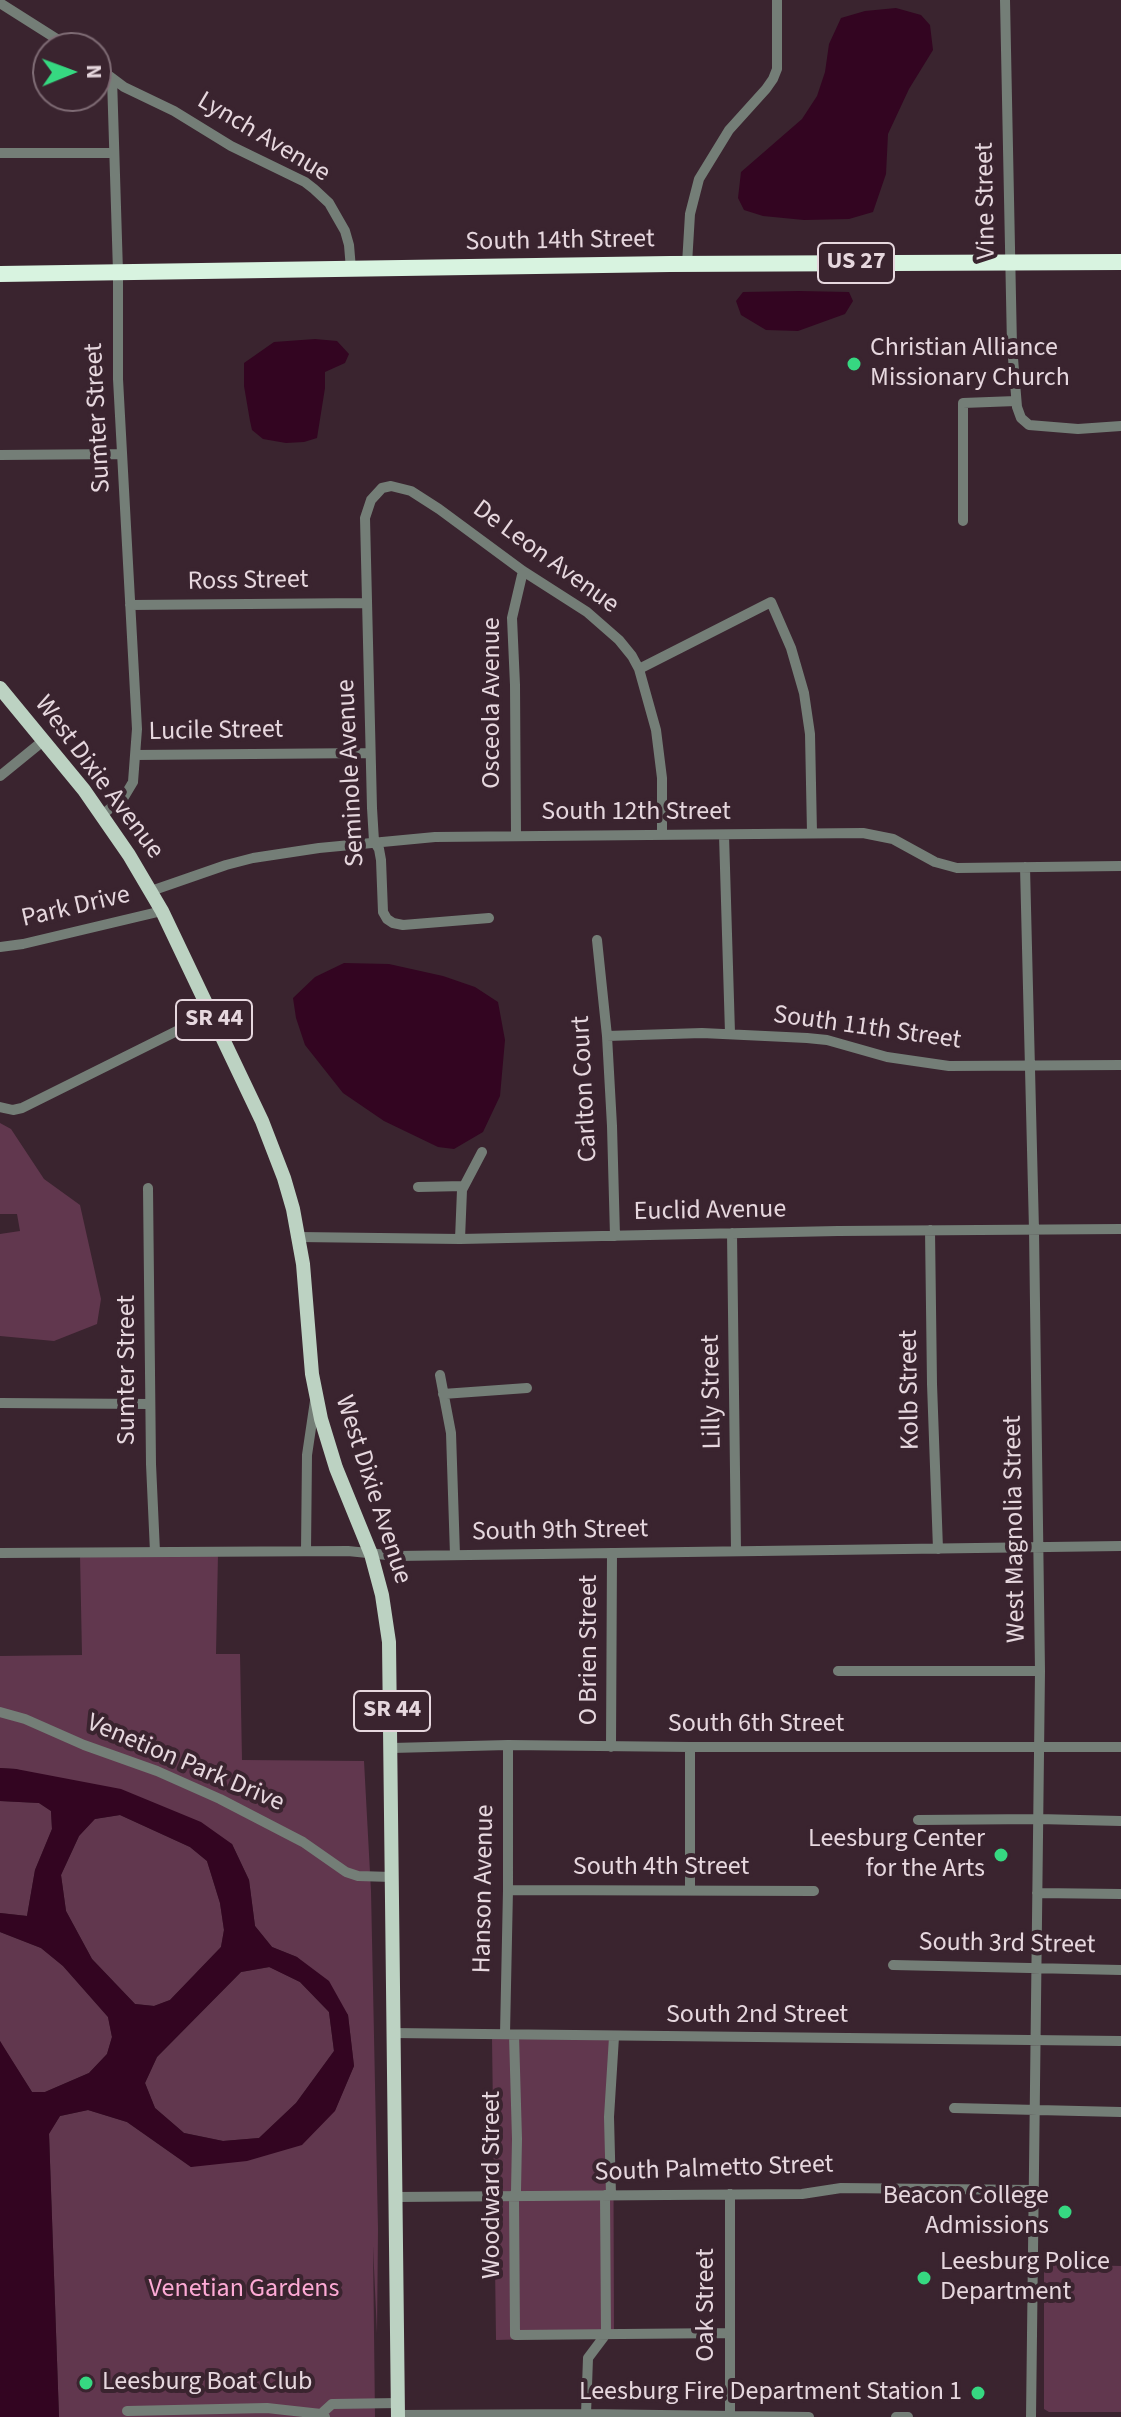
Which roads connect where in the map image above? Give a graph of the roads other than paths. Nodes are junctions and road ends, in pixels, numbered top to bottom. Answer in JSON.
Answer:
{"nodes":[{"id":1,"x":777,"y":0,"type":"edge"},
{"id":2,"x":1005,"y":0,"type":"edge"},
{"id":3,"x":0,"y":3,"type":"edge"},
{"id":4,"x":46,"y":32,"type":"edge"},
{"id":5,"x":112,"y":78,"type":"joint"},
{"id":6,"x":0,"y":153,"type":"edge"},
{"id":7,"x":113,"y":153,"type":"junction"},
{"id":8,"x":1010,"y":262,"type":"junction"},
{"id":9,"x":1121,"y":262,"type":"edge"},
{"id":10,"x":687,"y":264,"type":"junction"},
{"id":11,"x":351,"y":269,"type":"junction"},
{"id":12,"x":118,"y":272,"type":"junction"},
{"id":13,"x":0,"y":274,"type":"edge"},
{"id":14,"x":1016,"y":401,"type":"junction"},
{"id":15,"x":1121,"y":426,"type":"edge"},
{"id":16,"x":122,"y":454,"type":"junction"},
{"id":17,"x":0,"y":455,"type":"edge"},
{"id":18,"x":365,"y":519,"type":"joint"},
{"id":19,"x":963,"y":521,"type":"dead end"},
{"id":20,"x":523,"y":571,"type":"junction"},
{"id":21,"x":367,"y":603,"type":"junction"},
{"id":22,"x":130,"y":605,"type":"junction"},
{"id":23,"x":639,"y":669,"type":"junction"},
{"id":24,"x":0,"y":688,"type":"edge"},
{"id":25,"x":43,"y":741,"type":"junction"},
{"id":26,"x":370,"y":753,"type":"junction"},
{"id":27,"x":135,"y":755,"type":"junction"},
{"id":28,"x":0,"y":776,"type":"edge"},
{"id":29,"x":102,"y":815,"type":"junction"},
{"id":30,"x":812,"y":833,"type":"junction"},
{"id":31,"x":662,"y":834,"type":"junction"},
{"id":32,"x":516,"y":835,"type":"junction"},
{"id":33,"x":724,"y":835,"type":"junction"},
{"id":34,"x":374,"y":841,"type":"junction"},
{"id":35,"x":1121,"y":866,"type":"edge"},
{"id":36,"x":1025,"y":867,"type":"junction"},
{"id":37,"x":151,"y":891,"type":"junction"},
{"id":38,"x":162,"y":911,"type":"junction"},
{"id":39,"x":489,"y":918,"type":"dead end"},
{"id":40,"x":597,"y":940,"type":"dead end"},
{"id":41,"x":0,"y":947,"type":"edge"},
{"id":42,"x":211,"y":1014,"type":"junction"},
{"id":43,"x":730,"y":1033,"type":"junction"},
{"id":44,"x":607,"y":1036,"type":"junction"},
{"id":45,"x":1121,"y":1065,"type":"edge"},
{"id":46,"x":1030,"y":1066,"type":"junction"},
{"id":47,"x":0,"y":1107,"type":"edge"},
{"id":48,"x":482,"y":1152,"type":"dead end"},
{"id":49,"x":464,"y":1186,"type":"junction"},
{"id":50,"x":418,"y":1187,"type":"dead end"},
{"id":51,"x":148,"y":1188,"type":"dead end"},
{"id":52,"x":1121,"y":1229,"type":"edge"},
{"id":53,"x":930,"y":1230,"type":"junction"},
{"id":54,"x":1034,"y":1230,"type":"junction"},
{"id":55,"x":732,"y":1233,"type":"junction"},
{"id":56,"x":615,"y":1236,"type":"junction"},
{"id":57,"x":299,"y":1237,"type":"junction"},
{"id":58,"x":460,"y":1239,"type":"junction"},
{"id":59,"x":440,"y":1375,"type":"dead end"},
{"id":60,"x":527,"y":1388,"type":"dead end"},
{"id":61,"x":443,"y":1394,"type":"junction"},
{"id":62,"x":316,"y":1395,"type":"junction"},
{"id":63,"x":0,"y":1403,"type":"edge"},
{"id":64,"x":150,"y":1404,"type":"junction"},
{"id":65,"x":1121,"y":1546,"type":"edge"},
{"id":66,"x":1039,"y":1547,"type":"junction"},
{"id":67,"x":938,"y":1549,"type":"junction"},
{"id":68,"x":306,"y":1551,"type":"junction"},
{"id":69,"x":736,"y":1551,"type":"junction"},
{"id":70,"x":155,"y":1552,"type":"junction"},
{"id":71,"x":0,"y":1553,"type":"edge"},
{"id":72,"x":612,"y":1553,"type":"junction"},
{"id":73,"x":371,"y":1554,"type":"junction"},
{"id":74,"x":455,"y":1555,"type":"junction"},
{"id":75,"x":838,"y":1671,"type":"dead end"},
{"id":76,"x":1040,"y":1671,"type":"junction"},
{"id":77,"x":0,"y":1712,"type":"edge"},
{"id":78,"x":508,"y":1745,"type":"junction"},
{"id":79,"x":1039,"y":1746,"type":"junction"},
{"id":80,"x":611,"y":1747,"type":"junction"},
{"id":81,"x":690,"y":1747,"type":"junction"},
{"id":82,"x":1121,"y":1747,"type":"edge"},
{"id":83,"x":392,"y":1748,"type":"junction"},
{"id":84,"x":1038,"y":1819,"type":"junction"},
{"id":85,"x":918,"y":1820,"type":"dead end"},
{"id":86,"x":1121,"y":1821,"type":"edge"},
{"id":87,"x":392,"y":1877,"type":"junction"},
{"id":88,"x":508,"y":1890,"type":"junction"},
{"id":89,"x":690,"y":1890,"type":"junction"},
{"id":90,"x":814,"y":1891,"type":"dead end"},
{"id":91,"x":1037,"y":1893,"type":"junction"},
{"id":92,"x":1121,"y":1894,"type":"edge"},
{"id":93,"x":893,"y":1965,"type":"dead end"},
{"id":94,"x":1036,"y":1968,"type":"junction"},
{"id":95,"x":1121,"y":1970,"type":"edge"},
{"id":96,"x":392,"y":2033,"type":"junction"},
{"id":97,"x":510,"y":2034,"type":"junction"},
{"id":98,"x":614,"y":2037,"type":"junction"},
{"id":99,"x":1035,"y":2040,"type":"junction"},
{"id":100,"x":1121,"y":2041,"type":"edge"},
{"id":101,"x":954,"y":2108,"type":"dead end"},
{"id":102,"x":1034,"y":2111,"type":"junction"},
{"id":103,"x":1121,"y":2112,"type":"edge"},
{"id":104,"x":1034,"y":2190,"type":"junction"},
{"id":105,"x":730,"y":2194,"type":"junction"},
{"id":106,"x":608,"y":2195,"type":"junction"},
{"id":107,"x":395,"y":2197,"type":"junction"},
{"id":108,"x":514,"y":2197,"type":"junction"},
{"id":109,"x":729,"y":2333,"type":"junction"},
{"id":110,"x":606,"y":2334,"type":"junction"},
{"id":111,"x":127,"y":2411,"type":"dead end"},
{"id":112,"x":398,"y":2412,"type":"edge"},
{"id":113,"x":287,"y":2413,"type":"edge"},
{"id":114,"x":586,"y":2414,"type":"junction"},
{"id":115,"x":323,"y":2415,"type":"edge"},
{"id":116,"x":730,"y":2416,"type":"edge"},
{"id":117,"x":809,"y":2417,"type":"edge"},
{"id":118,"x":896,"y":2417,"type":"edge"},
{"id":119,"x":908,"y":2417,"type":"edge"},
{"id":120,"x":1031,"y":2417,"type":"edge"}],
"edges":[{"from":1,"to":10,"type":"street"},
{"from":2,"to":8,"type":"street","name":"Vine Street"},
{"from":3,"to":4,"type":"street"},
{"from":5,"to":7,"type":"street","name":"Sumter Street"},
{"from":5,"to":11,"type":"street","name":"Lynch Avenue"},
{"from":6,"to":7,"type":"street"},
{"from":7,"to":12,"type":"street","name":"Sumter Street"},
{"from":8,"to":9,"type":"highway","name":"South 14th Street","number":"US 27"},
{"from":8,"to":10,"type":"highway","name":"South 14th Street","number":"US 27"},
{"from":8,"to":14,"type":"street","name":"Vine Street"},
{"from":10,"to":11,"type":"highway","name":"South 14th Street","number":"US 27"},
{"from":11,"to":12,"type":"highway","name":"South 14th Street","number":"US 27"},
{"from":12,"to":13,"type":"highway","name":"South 14th Street","number":"US 27"},
{"from":12,"to":16,"type":"street","name":"Sumter Street"},
{"from":14,"to":15,"type":"street"},
{"from":14,"to":19,"type":"street"},
{"from":16,"to":17,"type":"street"},
{"from":16,"to":22,"type":"street","name":"Sumter Street"},
{"from":18,"to":20,"type":"street","name":"De Leon Avenue"},
{"from":18,"to":21,"type":"street","name":"Seminole Avenue"},
{"from":20,"to":23,"type":"street","name":"De Leon Avenue"},
{"from":20,"to":32,"type":"street","name":"Osceola Avenue"},
{"from":21,"to":22,"type":"street","name":"Ross Street"},
{"from":21,"to":26,"type":"street","name":"Seminole Avenue"},
{"from":22,"to":27,"type":"street","name":"Sumter Street"},
{"from":23,"to":30,"type":"street"},
{"from":23,"to":31,"type":"street","name":"De Leon Avenue"},
{"from":24,"to":25,"type":"main road","name":"West Dixie Avenue","number":"SR 44"},
{"from":25,"to":28,"type":"street"},
{"from":25,"to":29,"type":"main road","name":"West Dixie Avenue","number":"SR 44"},
{"from":26,"to":27,"type":"street","name":"Lucile Street"},
{"from":26,"to":34,"type":"street","name":"Seminole Avenue"},
{"from":27,"to":29,"type":"street","name":"Lucile Street"},
{"from":29,"to":37,"type":"main road","name":"West Dixie Avenue","number":"SR 44"},
{"from":30,"to":33,"type":"street","name":"South 12th Street"},
{"from":30,"to":36,"type":"street","name":"South 12th Street"},
{"from":31,"to":32,"type":"street","name":"South 12th Street"},
{"from":31,"to":33,"type":"street","name":"South 12th Street"},
{"from":32,"to":34,"type":"street","name":"South 12th Street"},
{"from":33,"to":43,"type":"street"},
{"from":34,"to":37,"type":"street","name":"South 12th Street"},
{"from":34,"to":39,"type":"street","name":"Seminole Avenue"},
{"from":35,"to":36,"type":"street","name":"South 12th Street"},
{"from":36,"to":46,"type":"street","name":"West Magnolia Street"},
{"from":37,"to":38,"type":"main road","name":"West Dixie Avenue","number":"SR 44"},
{"from":38,"to":41,"type":"street","name":"Park Drive"},
{"from":38,"to":42,"type":"main road","name":"West Dixie Avenue","number":"SR 44"},
{"from":40,"to":44,"type":"street","name":"Carlton Court"},
{"from":42,"to":47,"type":"street"},
{"from":42,"to":57,"type":"main road","name":"West Dixie Avenue","number":"SR 44"},
{"from":43,"to":44,"type":"street","name":"South 11th Street"},
{"from":43,"to":46,"type":"street","name":"South 11th Street"},
{"from":44,"to":56,"type":"street","name":"Carlton Court"},
{"from":45,"to":46,"type":"street","name":"South 11th Street"},
{"from":46,"to":54,"type":"street","name":"West Magnolia Street"},
{"from":48,"to":49,"type":"street"},
{"from":49,"to":50,"type":"street"},
{"from":49,"to":58,"type":"street"},
{"from":51,"to":64,"type":"street","name":"Sumter Street"},
{"from":52,"to":54,"type":"street","name":"Euclid Avenue"},
{"from":53,"to":54,"type":"street","name":"Euclid Avenue"},
{"from":53,"to":55,"type":"street","name":"Euclid Avenue"},
{"from":53,"to":67,"type":"street","name":"Kolb Street"},
{"from":54,"to":66,"type":"street","name":"West Magnolia Street"},
{"from":55,"to":56,"type":"street","name":"Euclid Avenue"},
{"from":55,"to":69,"type":"street","name":"Lilly Street"},
{"from":56,"to":58,"type":"street","name":"Euclid Avenue"},
{"from":57,"to":58,"type":"street","name":"Euclid Avenue"},
{"from":57,"to":62,"type":"main road","name":"West Dixie Avenue","number":"SR 44"},
{"from":59,"to":61,"type":"street"},
{"from":60,"to":61,"type":"street"},
{"from":61,"to":74,"type":"street"},
{"from":62,"to":68,"type":"street"},
{"from":62,"to":73,"type":"main road","name":"West Dixie Avenue","number":"SR 44"},
{"from":63,"to":64,"type":"street"},
{"from":64,"to":70,"type":"street","name":"Sumter Street"},
{"from":65,"to":66,"type":"street","name":"South 9th Street"},
{"from":66,"to":67,"type":"street","name":"South 9th Street"},
{"from":66,"to":76,"type":"street","name":"West Magnolia Street"},
{"from":67,"to":69,"type":"street","name":"South 9th Street"},
{"from":68,"to":70,"type":"street","name":"South 9th Street"},
{"from":68,"to":73,"type":"street","name":"South 9th Street"},
{"from":69,"to":72,"type":"street","name":"South 9th Street"},
{"from":70,"to":71,"type":"street","name":"South 9th Street"},
{"from":72,"to":74,"type":"street","name":"South 9th Street"},
{"from":72,"to":80,"type":"street","name":"O Brien Street"},
{"from":73,"to":74,"type":"street","name":"South 9th Street"},
{"from":73,"to":83,"type":"main road","name":"West Dixie Avenue","number":"SR 44"},
{"from":75,"to":76,"type":"street"},
{"from":76,"to":79,"type":"street","name":"West Magnolia Street"},
{"from":77,"to":87,"type":"street","name":"Venetion Park Drive"},
{"from":78,"to":80,"type":"street","name":"South 6th Street"},
{"from":78,"to":83,"type":"street","name":"South 6th Street"},
{"from":78,"to":88,"type":"street","name":"Hanson Avenue"},
{"from":79,"to":81,"type":"street","name":"South 6th Street"},
{"from":79,"to":82,"type":"street","name":"South 6th Street"},
{"from":79,"to":84,"type":"street","name":"West Magnolia Street"},
{"from":80,"to":81,"type":"street","name":"South 6th Street"},
{"from":81,"to":89,"type":"street"},
{"from":83,"to":87,"type":"main road","name":"West Dixie Avenue","number":"SR 44"},
{"from":84,"to":85,"type":"street"},
{"from":84,"to":86,"type":"street"},
{"from":84,"to":91,"type":"street","name":"West Magnolia Street"},
{"from":87,"to":96,"type":"main road","name":"West Dixie Avenue","number":"SR 44"},
{"from":88,"to":89,"type":"street","name":"South 4th Street"},
{"from":88,"to":97,"type":"street","name":"Hanson Avenue"},
{"from":89,"to":90,"type":"street","name":"South 4th Street"},
{"from":91,"to":92,"type":"street"},
{"from":91,"to":94,"type":"street","name":"West Magnolia Street"},
{"from":93,"to":94,"type":"street","name":"South 3rd Street"},
{"from":94,"to":95,"type":"street","name":"South 3rd Street"},
{"from":94,"to":99,"type":"street","name":"West Magnolia Street"},
{"from":96,"to":97,"type":"street","name":"South 2nd Street"},
{"from":96,"to":107,"type":"main road","name":"West Dixie Avenue","number":"SR 44"},
{"from":97,"to":98,"type":"street","name":"South 2nd Street"},
{"from":97,"to":108,"type":"street","name":"Woodward Street"},
{"from":98,"to":99,"type":"street","name":"South 2nd Street"},
{"from":98,"to":106,"type":"street"},
{"from":99,"to":100,"type":"street","name":"South 2nd Street"},
{"from":99,"to":102,"type":"street","name":"West Magnolia Street"},
{"from":101,"to":102,"type":"street"},
{"from":102,"to":103,"type":"street"},
{"from":102,"to":104,"type":"street","name":"West Magnolia Street"},
{"from":104,"to":105,"type":"street","name":"South Palmetto Street"},
{"from":104,"to":120,"type":"street","name":"West Magnolia Street"},
{"from":105,"to":106,"type":"street","name":"South Palmetto Street"},
{"from":105,"to":109,"type":"street","name":"Oak Street"},
{"from":106,"to":108,"type":"street","name":"South Palmetto Street"},
{"from":106,"to":110,"type":"street"},
{"from":107,"to":108,"type":"street","name":"South Palmetto Street"},
{"from":107,"to":112,"type":"main road","number":"SR 44"},
{"from":108,"to":110,"type":"street","name":"Woodward Street"},
{"from":109,"to":110,"type":"street"},
{"from":109,"to":116,"type":"street","name":"Oak Street"},
{"from":110,"to":114,"type":"street"},
{"from":111,"to":113,"type":"street"},
{"from":112,"to":114,"type":"street"},
{"from":112,"to":115,"type":"street"},
{"from":113,"to":115,"type":"street"},
{"from":114,"to":116,"type":"street"},
{"from":116,"to":117,"type":"street"},
{"from":118,"to":119,"type":"street"}]}
